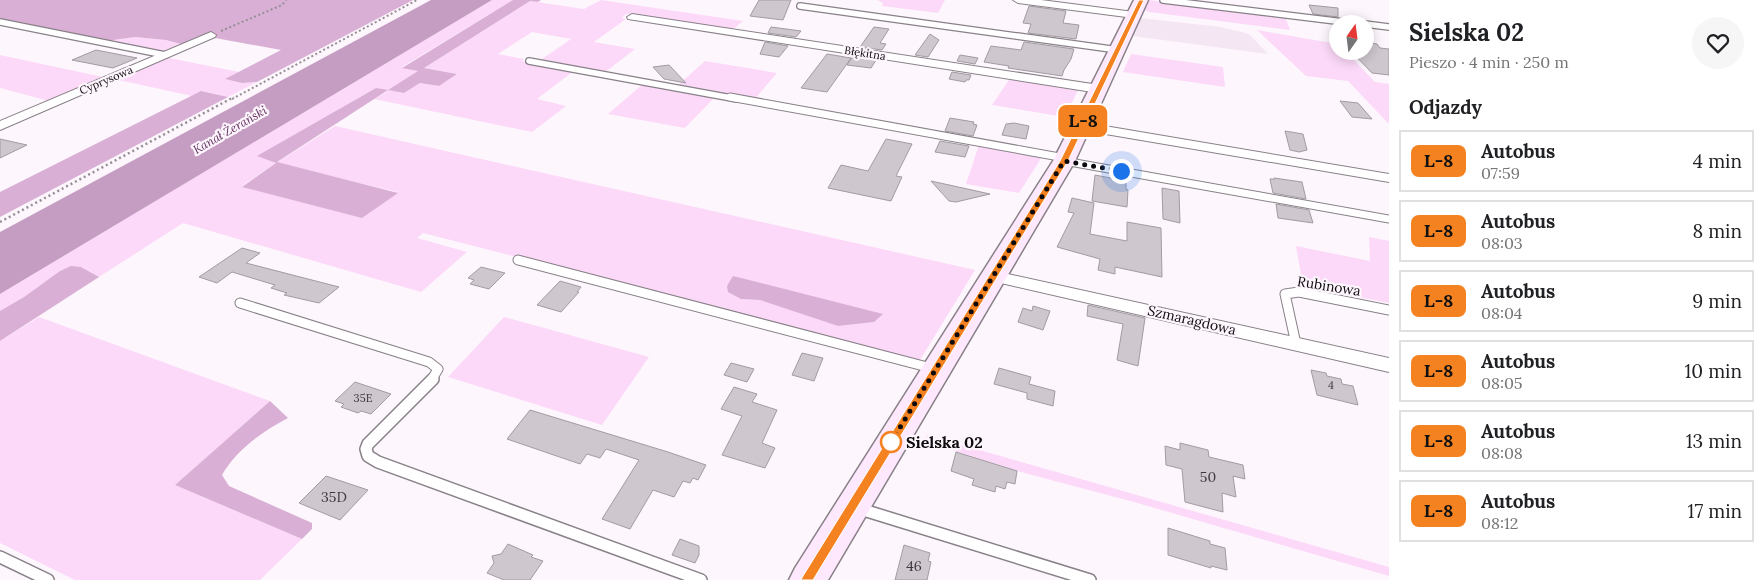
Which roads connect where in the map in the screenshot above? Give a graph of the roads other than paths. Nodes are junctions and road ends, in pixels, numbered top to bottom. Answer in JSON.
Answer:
{"nodes":[{"id":1,"x":1018,"y":0,"type":"edge"},
{"id":2,"x":1163,"y":0,"type":"edge"},
{"id":3,"x":800,"y":6,"type":"dead end"},
{"id":4,"x":1138,"y":7,"type":"edge"},
{"id":5,"x":632,"y":17,"type":"dead end"},
{"id":6,"x":1329,"y":20,"type":"edge"},
{"id":7,"x":0,"y":22,"type":"edge"},
{"id":8,"x":1374,"y":25,"type":"edge"},
{"id":9,"x":1389,"y":27,"type":"edge"},
{"id":10,"x":211,"y":35,"type":"road end"},
{"id":11,"x":1118,"y":50,"type":"junction"},
{"id":12,"x":165,"y":55,"type":"junction"},
{"id":13,"x":529,"y":61,"type":"dead end"},
{"id":14,"x":1099,"y":89,"type":"junction"},
{"id":15,"x":2,"y":123,"type":"edge"},
{"id":16,"x":1081,"y":126,"type":"junction"},
{"id":17,"x":1065,"y":160,"type":"junction"},
{"id":18,"x":1389,"y":178,"type":"edge"},
{"id":19,"x":1389,"y":219,"type":"edge"},
{"id":20,"x":518,"y":260,"type":"dead end"},
{"id":21,"x":994,"y":276,"type":"junction"},
{"id":22,"x":240,"y":303,"type":"dead end"},
{"id":23,"x":1389,"y":310,"type":"edge"},
{"id":24,"x":1296,"y":344,"type":"junction"},
{"id":25,"x":1389,"y":365,"type":"edge"},
{"id":26,"x":935,"y":369,"type":"junction"},
{"id":27,"x":852,"y":506,"type":"junction"},
{"id":28,"x":0,"y":557,"type":"edge"},
{"id":29,"x":48,"y":580,"type":"edge"},
{"id":30,"x":700,"y":580,"type":"edge"},
{"id":31,"x":808,"y":580,"type":"edge"},
{"id":32,"x":1090,"y":580,"type":"edge"}],
"edges":[{"from":1,"to":4,"type":"street"},
{"from":2,"to":6,"type":"lane"},
{"from":3,"to":11,"type":"lane"},
{"from":4,"to":11,"type":"street"},
{"from":5,"to":14,"type":"street","name":"Błękitna"},
{"from":7,"to":12,"type":"lane"},
{"from":8,"to":9,"type":"lane"},
{"from":10,"to":12,"type":"street","name":"Cyprysowa"},
{"from":11,"to":14,"type":"street"},
{"from":12,"to":15,"type":"street","name":"Cyprysowa"},
{"from":13,"to":17,"type":"lane"},
{"from":14,"to":16,"type":"street"},
{"from":16,"to":17,"type":"street"},
{"from":16,"to":18,"type":"street"},
{"from":17,"to":19,"type":"lane"},
{"from":17,"to":21,"type":"street"},
{"from":20,"to":26,"type":"lane"},
{"from":21,"to":24,"type":"street","name":"Szmaragdowa"},
{"from":21,"to":26,"type":"street"},
{"from":22,"to":30,"type":"lane"},
{"from":23,"to":24,"type":"lane","name":"Rubinowa"},
{"from":24,"to":25,"type":"street","name":"Szmaragdowa"},
{"from":26,"to":27,"type":"street"},
{"from":27,"to":31,"type":"street"},
{"from":27,"to":32,"type":"lane"},
{"from":28,"to":29,"type":"lane"}]}
